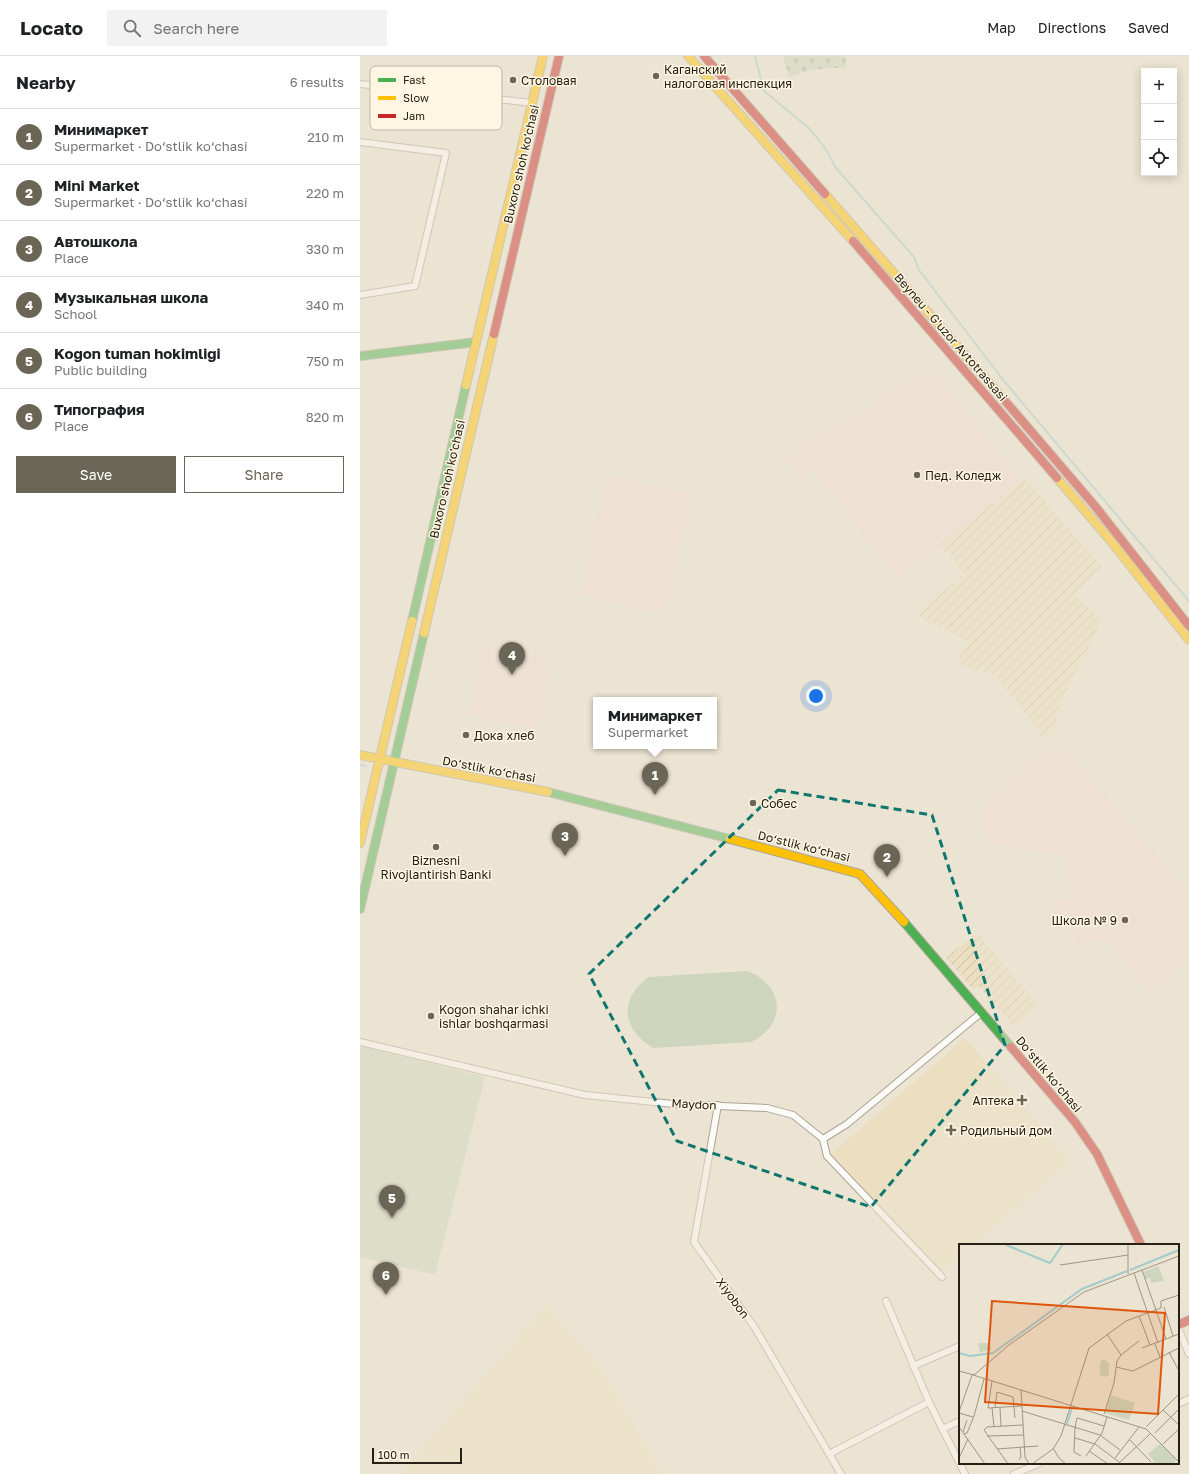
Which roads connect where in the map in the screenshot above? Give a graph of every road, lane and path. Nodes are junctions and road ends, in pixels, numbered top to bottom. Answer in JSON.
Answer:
{"nodes":[{"id":1,"x":543,"y":56,"type":"edge"},
{"id":2,"x":559,"y":56,"type":"edge"},
{"id":3,"x":688,"y":56,"type":"edge"},
{"id":4,"x":704,"y":56,"type":"edge"},
{"id":5,"x":360,"y":84,"type":"edge"},
{"id":6,"x":370,"y":85,"type":"edge"},
{"id":7,"x":502,"y":100,"type":"edge"},
{"id":8,"x":532,"y":103,"type":"junction"},
{"id":9,"x":360,"y":142,"type":"edge"},
{"id":10,"x":360,"y":295,"type":"edge"},
{"id":11,"x":476,"y":342,"type":"junction"},
{"id":12,"x":360,"y":356,"type":"edge"},
{"id":13,"x":1189,"y":626,"type":"edge"},
{"id":14,"x":1189,"y":640,"type":"edge"},
{"id":15,"x":360,"y":755,"type":"edge"},
{"id":16,"x":380,"y":759,"type":"junction"},
{"id":17,"x":394,"y":762,"type":"junction"},
{"id":18,"x":360,"y":843,"type":"edge"},
{"id":19,"x":360,"y":908,"type":"edge"},
{"id":20,"x":982,"y":1012,"type":"junction"},
{"id":21,"x":360,"y":1042,"type":"edge"},
{"id":22,"x":718,"y":1105,"type":"junction"},
{"id":23,"x":823,"y":1139,"type":"junction"},
{"id":24,"x":1141,"y":1244,"type":"edge"},
{"id":25,"x":942,"y":1278,"type":"dead end"},
{"id":26,"x":886,"y":1301,"type":"dead end"},
{"id":27,"x":1189,"y":1320,"type":"edge"},
{"id":28,"x":1179,"y":1325,"type":"edge"},
{"id":29,"x":1179,"y":1330,"type":"edge"},
{"id":30,"x":959,"y":1346,"type":"edge"},
{"id":31,"x":1189,"y":1354,"type":"edge"},
{"id":32,"x":913,"y":1366,"type":"junction"},
{"id":33,"x":1189,"y":1399,"type":"edge"},
{"id":34,"x":929,"y":1402,"type":"junction"},
{"id":35,"x":1179,"y":1404,"type":"edge"},
{"id":36,"x":959,"y":1421,"type":"edge"},
{"id":37,"x":942,"y":1429,"type":"junction"},
{"id":38,"x":829,"y":1454,"type":"junction"},
{"id":39,"x":959,"y":1462,"type":"edge"},
{"id":40,"x":960,"y":1464,"type":"edge"},
{"id":41,"x":1038,"y":1464,"type":"edge"},
{"id":42,"x":841,"y":1474,"type":"edge"},
{"id":43,"x":965,"y":1474,"type":"edge"},
{"id":44,"x":1014,"y":1474,"type":"edge"}],
"edges":[{"from":1,"to":8,"type":"main road","name":"Buxoro shoh ko'chasi"},
{"from":2,"to":17,"type":"main road","name":"Buxoro shoh ko'chasi"},
{"from":3,"to":14,"type":"main road","name":"Beyneu - G'uzor Avtotrassasi"},
{"from":4,"to":13,"type":"main road","name":"Beyneu - G'uzor Avtotrassasi"},
{"from":5,"to":6,"type":"street"},
{"from":7,"to":8,"type":"street"},
{"from":8,"to":11,"type":"main road","name":"Buxoro shoh ko'chasi"},
{"from":9,"to":10,"type":"street"},
{"from":11,"to":12,"type":"main road"},
{"from":11,"to":16,"type":"main road","name":"Buxoro shoh ko'chasi"},
{"from":15,"to":16,"type":"main road","name":"Do‘stlik ko‘chasi"},
{"from":16,"to":17,"type":"main road","name":"Do‘stlik ko‘chasi"},
{"from":16,"to":18,"type":"main road","name":"Buxoro shoh ko'chasi"},
{"from":17,"to":19,"type":"main road","name":"Buxoro shoh ko'chasi"},
{"from":17,"to":20,"type":"main road","name":"Do‘stlik ko‘chasi"},
{"from":20,"to":23,"type":"street"},
{"from":20,"to":24,"type":"main road","name":"Do‘stlik ko‘chasi"},
{"from":21,"to":22,"type":"street","name":"Maydon"},
{"from":22,"to":23,"type":"street","name":"Maydon"},
{"from":22,"to":38,"type":"street","name":"Xiyobon"},
{"from":23,"to":25,"type":"street"},
{"from":26,"to":32,"type":"street"},
{"from":27,"to":28,"type":"main road"},
{"from":29,"to":31,"type":"street"},
{"from":30,"to":32,"type":"street"},
{"from":32,"to":34,"type":"street"},
{"from":33,"to":35,"type":"street"},
{"from":34,"to":37,"type":"street"},
{"from":34,"to":38,"type":"street"},
{"from":36,"to":37,"type":"street"},
{"from":37,"to":39,"type":"street"},
{"from":38,"to":42,"type":"street","name":"Xiyobon"},
{"from":40,"to":43,"type":"street"},
{"from":41,"to":44,"type":"street"}]}
